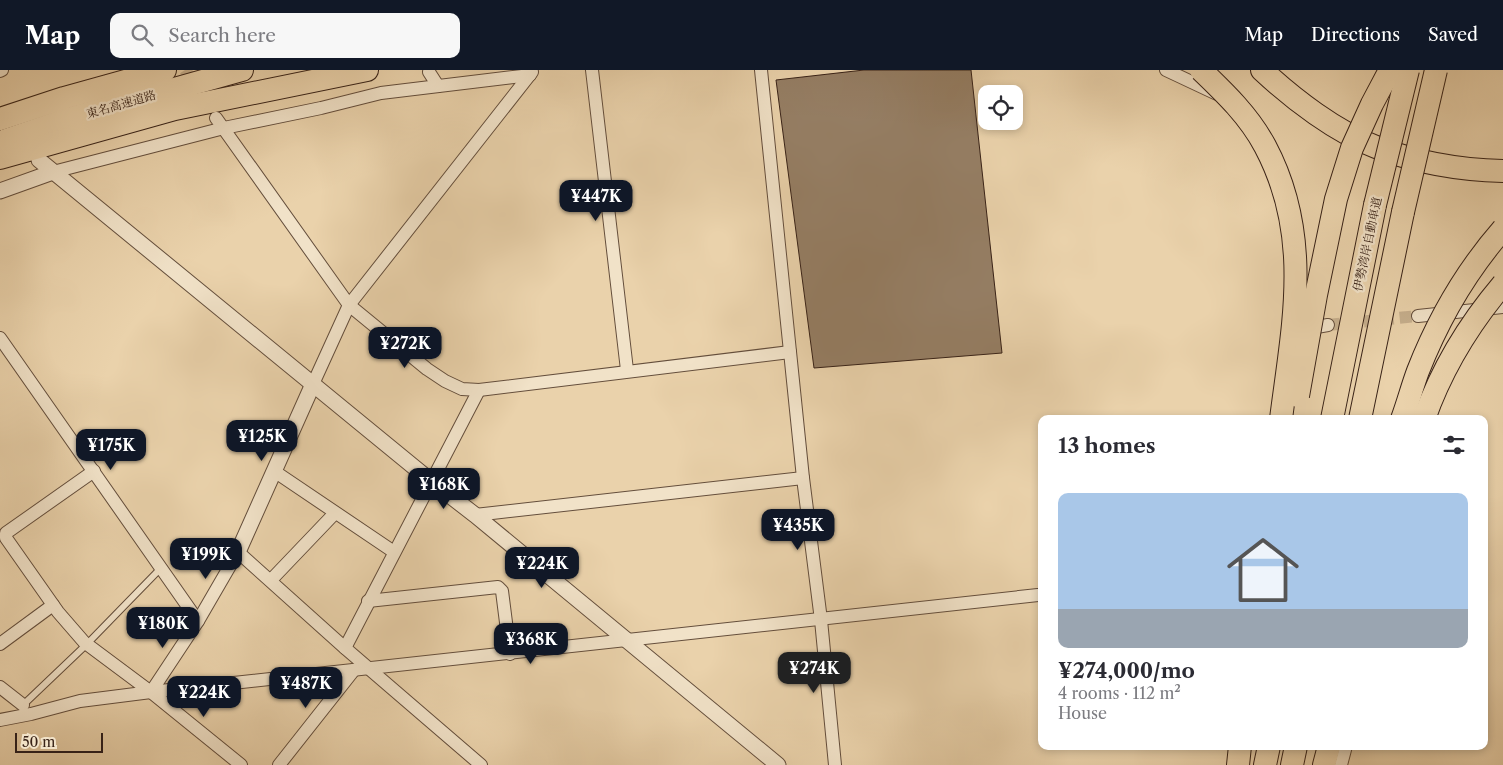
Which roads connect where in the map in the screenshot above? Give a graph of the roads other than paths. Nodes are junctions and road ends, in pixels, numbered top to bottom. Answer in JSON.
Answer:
{"nodes":[{"id":1,"x":149,"y":70,"type":"edge"},
{"id":2,"x":165,"y":70,"type":"edge"},
{"id":3,"x":242,"y":70,"type":"edge"},
{"id":4,"x":367,"y":70,"type":"edge"},
{"id":5,"x":592,"y":70,"type":"edge"},
{"id":6,"x":761,"y":70,"type":"edge"},
{"id":7,"x":1166,"y":70,"type":"edge"},
{"id":8,"x":1201,"y":70,"type":"edge"},
{"id":9,"x":1262,"y":70,"type":"edge"},
{"id":10,"x":1390,"y":70,"type":"edge"},
{"id":11,"x":1408,"y":70,"type":"edge"},
{"id":12,"x":1436,"y":70,"type":"edge"},
{"id":13,"x":429,"y":72,"type":"dead end"},
{"id":14,"x":532,"y":72,"type":"edge"},
{"id":15,"x":1179,"y":73,"type":"edge"},
{"id":16,"x":438,"y":86,"type":"junction"},
{"id":17,"x":64,"y":98,"type":"junction"},
{"id":18,"x":0,"y":119,"type":"edge"},
{"id":19,"x":220,"y":123,"type":"junction"},
{"id":20,"x":0,"y":142,"type":"edge"},
{"id":21,"x":0,"y":158,"type":"edge"},
{"id":22,"x":39,"y":160,"type":"dead end"},
{"id":23,"x":53,"y":172,"type":"junction"},
{"id":24,"x":1503,"y":172,"type":"edge"},
{"id":25,"x":0,"y":191,"type":"edge"},
{"id":26,"x":1503,"y":229,"type":"edge"},
{"id":27,"x":1503,"y":284,"type":"edge"},
{"id":28,"x":349,"y":306,"type":"junction"},
{"id":29,"x":1503,"y":307,"type":"edge"},
{"id":30,"x":1418,"y":316,"type":"tunnel mouth"},
{"id":31,"x":1328,"y":325,"type":"tunnel mouth"},
{"id":32,"x":1297,"y":330,"type":"junction"},
{"id":33,"x":0,"y":338,"type":"edge"},
{"id":34,"x":790,"y":352,"type":"junction"},
{"id":35,"x":627,"y":370,"type":"junction"},
{"id":36,"x":313,"y":384,"type":"junction"},
{"id":37,"x":479,"y":390,"type":"junction"},
{"id":38,"x":1282,"y":415,"type":"edge"},
{"id":39,"x":1283,"y":415,"type":"edge"},
{"id":40,"x":1295,"y":415,"type":"edge"},
{"id":41,"x":1333,"y":415,"type":"edge"},
{"id":42,"x":1361,"y":415,"type":"edge"},
{"id":43,"x":1403,"y":415,"type":"edge"},
{"id":44,"x":1426,"y":415,"type":"edge"},
{"id":45,"x":94,"y":471,"type":"junction"},
{"id":46,"x":274,"y":471,"type":"junction"},
{"id":47,"x":803,"y":478,"type":"junction"},
{"id":48,"x":431,"y":481,"type":"junction"},
{"id":49,"x":335,"y":513,"type":"junction"},
{"id":50,"x":476,"y":516,"type":"junction"},
{"id":51,"x":238,"y":552,"type":"junction"},
{"id":52,"x":394,"y":552,"type":"junction"},
{"id":53,"x":161,"y":568,"type":"junction"},
{"id":54,"x":271,"y":580,"type":"junction"},
{"id":55,"x":1038,"y":595,"type":"dead end"},
{"id":56,"x":368,"y":601,"type":"junction"},
{"id":57,"x":53,"y":606,"type":"junction"},
{"id":58,"x":821,"y":620,"type":"junction"},
{"id":59,"x":198,"y":621,"type":"junction"},
{"id":60,"x":627,"y":640,"type":"junction"},
{"id":61,"x":0,"y":644,"type":"edge"},
{"id":62,"x":87,"y":644,"type":"junction"},
{"id":63,"x":345,"y":648,"type":"junction"},
{"id":64,"x":510,"y":654,"type":"junction"},
{"id":65,"x":370,"y":669,"type":"junction"},
{"id":66,"x":354,"y":670,"type":"junction"},
{"id":67,"x":0,"y":687,"type":"edge"},
{"id":68,"x":151,"y":692,"type":"junction"},
{"id":69,"x":27,"y":709,"type":"junction"},
{"id":70,"x":0,"y":720,"type":"edge"},
{"id":71,"x":1231,"y":750,"type":"edge"},
{"id":72,"x":1240,"y":750,"type":"edge"},
{"id":73,"x":1268,"y":750,"type":"edge"},
{"id":74,"x":1295,"y":750,"type":"edge"},
{"id":75,"x":241,"y":765,"type":"edge"},
{"id":76,"x":279,"y":765,"type":"edge"},
{"id":77,"x":480,"y":765,"type":"edge"},
{"id":78,"x":778,"y":765,"type":"edge"},
{"id":79,"x":835,"y":765,"type":"edge"},
{"id":80,"x":1229,"y":765,"type":"edge"},
{"id":81,"x":1238,"y":765,"type":"edge"},
{"id":82,"x":1265,"y":765,"type":"edge"},
{"id":83,"x":1292,"y":765,"type":"edge"}],
"edges":[{"from":1,"to":17,"type":"highway"},
{"from":2,"to":17,"type":"highway","name":"東名高速道路"},
{"from":3,"to":20,"type":"highway","name":"東名高速道路"},
{"from":4,"to":21,"type":"highway"},
{"from":5,"to":35,"type":"street"},
{"from":6,"to":34,"type":"street"},
{"from":7,"to":15,"type":"street"},
{"from":8,"to":38,"type":"highway","bridge":true},
{"from":9,"to":24,"type":"highway"},
{"from":10,"to":40,"type":"highway","bridge":true},
{"from":11,"to":41,"type":"highway","name":"伊勢湾岸自動車道","bridge":true},
{"from":12,"to":42,"type":"highway","bridge":true},
{"from":13,"to":16,"type":"street"},
{"from":14,"to":16,"type":"street"},
{"from":14,"to":28,"type":"street"},
{"from":15,"to":32,"type":"street"},
{"from":16,"to":19,"type":"street"},
{"from":17,"to":18,"type":"highway","name":"東名高速道路"},
{"from":19,"to":23,"type":"street"},
{"from":19,"to":28,"type":"street"},
{"from":22,"to":23,"type":"street"},
{"from":23,"to":25,"type":"street"},
{"from":23,"to":36,"type":"street"},
{"from":26,"to":43,"type":"highway","bridge":true},
{"from":27,"to":44,"type":"highway","bridge":true},
{"from":28,"to":36,"type":"street"},
{"from":28,"to":37,"type":"street"},
{"from":29,"to":30,"type":"street"},
{"from":31,"to":32,"type":"street"},
{"from":32,"to":39,"type":"street"},
{"from":33,"to":45,"type":"street"},
{"from":34,"to":35,"type":"street"},
{"from":34,"to":47,"type":"street"},
{"from":35,"to":37,"type":"street"},
{"from":36,"to":46,"type":"street"},
{"from":36,"to":48,"type":"street"},
{"from":37,"to":48,"type":"street"},
{"from":45,"to":53,"type":"street"},
{"from":45,"to":57,"type":"street"},
{"from":46,"to":49,"type":"street"},
{"from":46,"to":51,"type":"street"},
{"from":47,"to":50,"type":"street"},
{"from":47,"to":58,"type":"street"},
{"from":48,"to":50,"type":"street"},
{"from":48,"to":52,"type":"street"},
{"from":49,"to":52,"type":"street"},
{"from":49,"to":54,"type":"street"},
{"from":50,"to":60,"type":"street"},
{"from":51,"to":54,"type":"street"},
{"from":51,"to":59,"type":"street"},
{"from":52,"to":56,"type":"street"},
{"from":53,"to":59,"type":"street"},
{"from":53,"to":62,"type":"lane"},
{"from":54,"to":63,"type":"street"},
{"from":55,"to":58,"type":"street"},
{"from":56,"to":63,"type":"street"},
{"from":56,"to":64,"type":"street"},
{"from":57,"to":61,"type":"street"},
{"from":57,"to":62,"type":"street"},
{"from":58,"to":60,"type":"street"},
{"from":58,"to":79,"type":"street"},
{"from":59,"to":68,"type":"street"},
{"from":60,"to":64,"type":"street"},
{"from":60,"to":78,"type":"street"},
{"from":62,"to":68,"type":"street"},
{"from":62,"to":69,"type":"lane"},
{"from":63,"to":65,"type":"street"},
{"from":64,"to":65,"type":"street"},
{"from":65,"to":66,"type":"street"},
{"from":65,"to":77,"type":"street"},
{"from":66,"to":68,"type":"street"},
{"from":66,"to":76,"type":"street"},
{"from":67,"to":69,"type":"street"},
{"from":68,"to":69,"type":"street"},
{"from":68,"to":75,"type":"street"},
{"from":69,"to":70,"type":"street"},
{"from":71,"to":80,"type":"street"},
{"from":72,"to":81,"type":"highway"},
{"from":73,"to":82,"type":"highway"},
{"from":74,"to":83,"type":"highway"}]}
